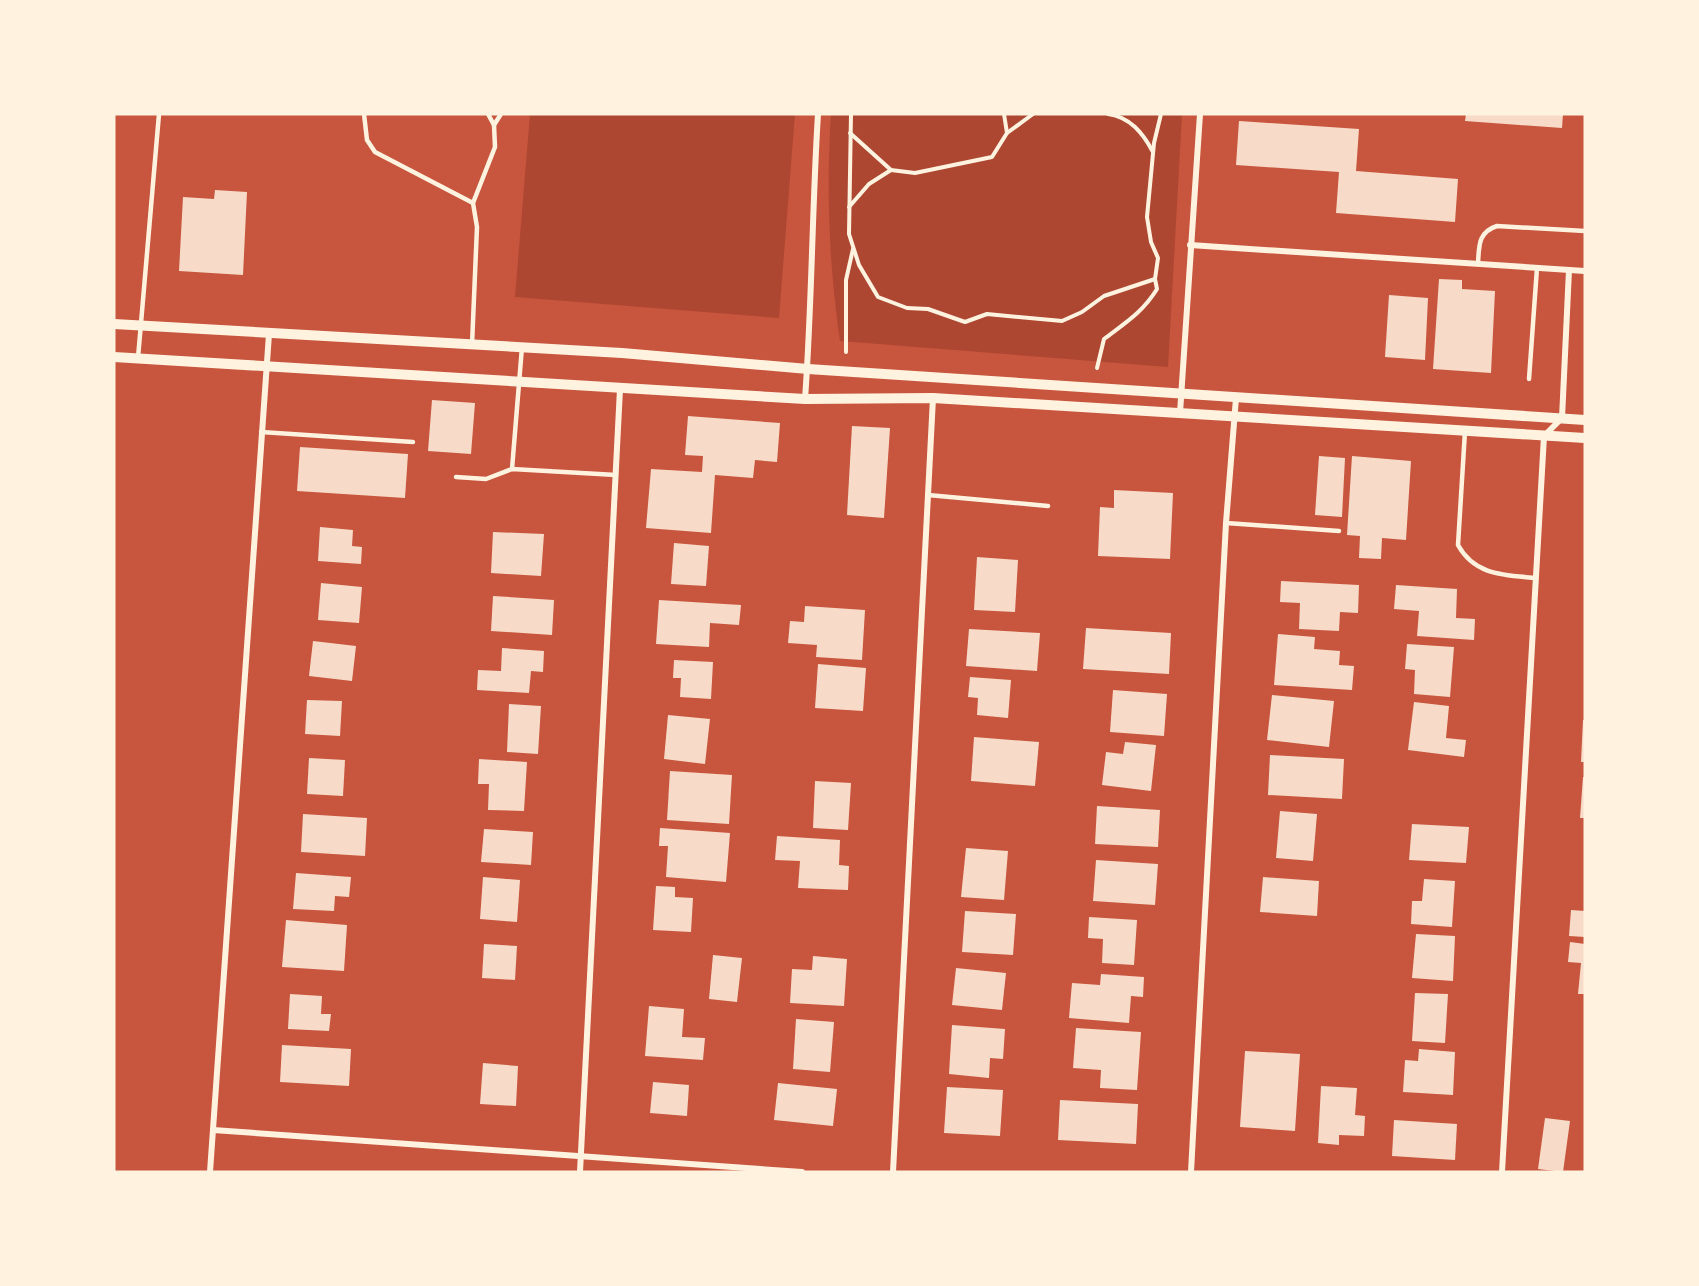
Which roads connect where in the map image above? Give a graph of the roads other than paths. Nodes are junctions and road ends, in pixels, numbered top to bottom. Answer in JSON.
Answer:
{"nodes":[{"id":1,"x":159,"y":114,"type":"edge"},
{"id":2,"x":364,"y":114,"type":"edge"},
{"id":3,"x":488,"y":114,"type":"edge"},
{"id":4,"x":501,"y":114,"type":"edge"},
{"id":5,"x":818,"y":114,"type":"edge"},
{"id":6,"x":1200,"y":114,"type":"edge"},
{"id":7,"x":494,"y":125,"type":"junction"},
{"id":8,"x":474,"y":203,"type":"junction"},
{"id":9,"x":1585,"y":231,"type":"edge"},
{"id":10,"x":1190,"y":245,"type":"junction"},
{"id":11,"x":1478,"y":264,"type":"junction"},
{"id":12,"x":1537,"y":268,"type":"junction"},
{"id":13,"x":1569,"y":270,"type":"junction"},
{"id":14,"x":1585,"y":271,"type":"edge"},
{"id":15,"x":114,"y":324,"type":"edge"},
{"id":16,"x":140,"y":325,"type":"junction"},
{"id":17,"x":269,"y":334,"type":"junction"},
{"id":18,"x":472,"y":345,"type":"junction"},
{"id":19,"x":522,"y":347,"type":"junction"},
{"id":20,"x":114,"y":357,"type":"edge"},
{"id":21,"x":138,"y":358,"type":"junction"},
{"id":22,"x":265,"y":366,"type":"junction"},
{"id":23,"x":808,"y":369,"type":"junction"},
{"id":24,"x":1529,"y":379,"type":"dead end"},
{"id":25,"x":519,"y":383,"type":"junction"},
{"id":26,"x":620,"y":389,"type":"junction"},
{"id":27,"x":1181,"y":394,"type":"junction"},
{"id":28,"x":933,"y":398,"type":"junction"},
{"id":29,"x":1236,"y":398,"type":"junction"},
{"id":30,"x":805,"y":399,"type":"junction"},
{"id":31,"x":1180,"y":413,"type":"junction"},
{"id":32,"x":1234,"y":417,"type":"junction"},
{"id":33,"x":1562,"y":418,"type":"junction"},
{"id":34,"x":1585,"y":420,"type":"edge"},
{"id":35,"x":1465,"y":431,"type":"junction"},
{"id":36,"x":261,"y":432,"type":"junction"},
{"id":37,"x":1544,"y":435,"type":"junction"},
{"id":38,"x":1585,"y":438,"type":"edge"},
{"id":39,"x":413,"y":442,"type":"dead end"},
{"id":40,"x":512,"y":469,"type":"junction"},
{"id":41,"x":616,"y":476,"type":"junction"},
{"id":42,"x":456,"y":477,"type":"dead end"},
{"id":43,"x":928,"y":495,"type":"junction"},
{"id":44,"x":1048,"y":506,"type":"dead end"},
{"id":45,"x":1226,"y":523,"type":"junction"},
{"id":46,"x":1339,"y":531,"type":"dead end"},
{"id":47,"x":1536,"y":578,"type":"junction"},
{"id":48,"x":213,"y":1130,"type":"junction"},
{"id":49,"x":581,"y":1158,"type":"junction"},
{"id":50,"x":210,"y":1172,"type":"edge"},
{"id":51,"x":580,"y":1172,"type":"edge"},
{"id":52,"x":802,"y":1172,"type":"edge"},
{"id":53,"x":893,"y":1172,"type":"edge"},
{"id":54,"x":1191,"y":1172,"type":"edge"},
{"id":55,"x":1502,"y":1172,"type":"edge"}],
"edges":[{"from":1,"to":16,"type":"lane"},
{"from":2,"to":8,"type":"lane"},
{"from":3,"to":7,"type":"lane"},
{"from":4,"to":7,"type":"lane"},
{"from":5,"to":23,"type":"street"},
{"from":6,"to":10,"type":"street"},
{"from":7,"to":8,"type":"lane"},
{"from":8,"to":18,"type":"lane"},
{"from":9,"to":11,"type":"lane"},
{"from":10,"to":11,"type":"street"},
{"from":10,"to":27,"type":"street"},
{"from":11,"to":12,"type":"street"},
{"from":12,"to":13,"type":"street"},
{"from":12,"to":24,"type":"lane"},
{"from":13,"to":14,"type":"street"},
{"from":13,"to":33,"type":"street"},
{"from":15,"to":16,"type":"street"},
{"from":16,"to":17,"type":"street"},
{"from":16,"to":21,"type":"lane"},
{"from":17,"to":18,"type":"street"},
{"from":17,"to":22,"type":"street"},
{"from":18,"to":19,"type":"street"},
{"from":19,"to":23,"type":"street"},
{"from":19,"to":25,"type":"lane"},
{"from":20,"to":21,"type":"street"},
{"from":21,"to":22,"type":"street"},
{"from":22,"to":25,"type":"street"},
{"from":22,"to":36,"type":"street"},
{"from":23,"to":27,"type":"street"},
{"from":23,"to":30,"type":"street"},
{"from":25,"to":26,"type":"street"},
{"from":25,"to":40,"type":"lane"},
{"from":26,"to":30,"type":"street"},
{"from":26,"to":41,"type":"street"},
{"from":27,"to":29,"type":"street"},
{"from":27,"to":31,"type":"street"},
{"from":28,"to":30,"type":"street"},
{"from":28,"to":31,"type":"street"},
{"from":28,"to":43,"type":"street"},
{"from":29,"to":32,"type":"street"},
{"from":29,"to":33,"type":"street"},
{"from":31,"to":32,"type":"street"},
{"from":32,"to":35,"type":"street"},
{"from":32,"to":45,"type":"street"},
{"from":33,"to":34,"type":"street"},
{"from":33,"to":37,"type":"street"},
{"from":35,"to":37,"type":"street"},
{"from":35,"to":47,"type":"lane"},
{"from":36,"to":39,"type":"lane"},
{"from":36,"to":48,"type":"street"},
{"from":37,"to":38,"type":"street"},
{"from":37,"to":47,"type":"street"},
{"from":40,"to":41,"type":"lane"},
{"from":40,"to":42,"type":"lane"},
{"from":41,"to":49,"type":"street"},
{"from":43,"to":44,"type":"lane"},
{"from":43,"to":53,"type":"street"},
{"from":45,"to":46,"type":"lane"},
{"from":45,"to":54,"type":"street"},
{"from":47,"to":55,"type":"street"},
{"from":48,"to":49,"type":"street"},
{"from":48,"to":50,"type":"street"},
{"from":49,"to":51,"type":"street"},
{"from":49,"to":52,"type":"street"}]}
